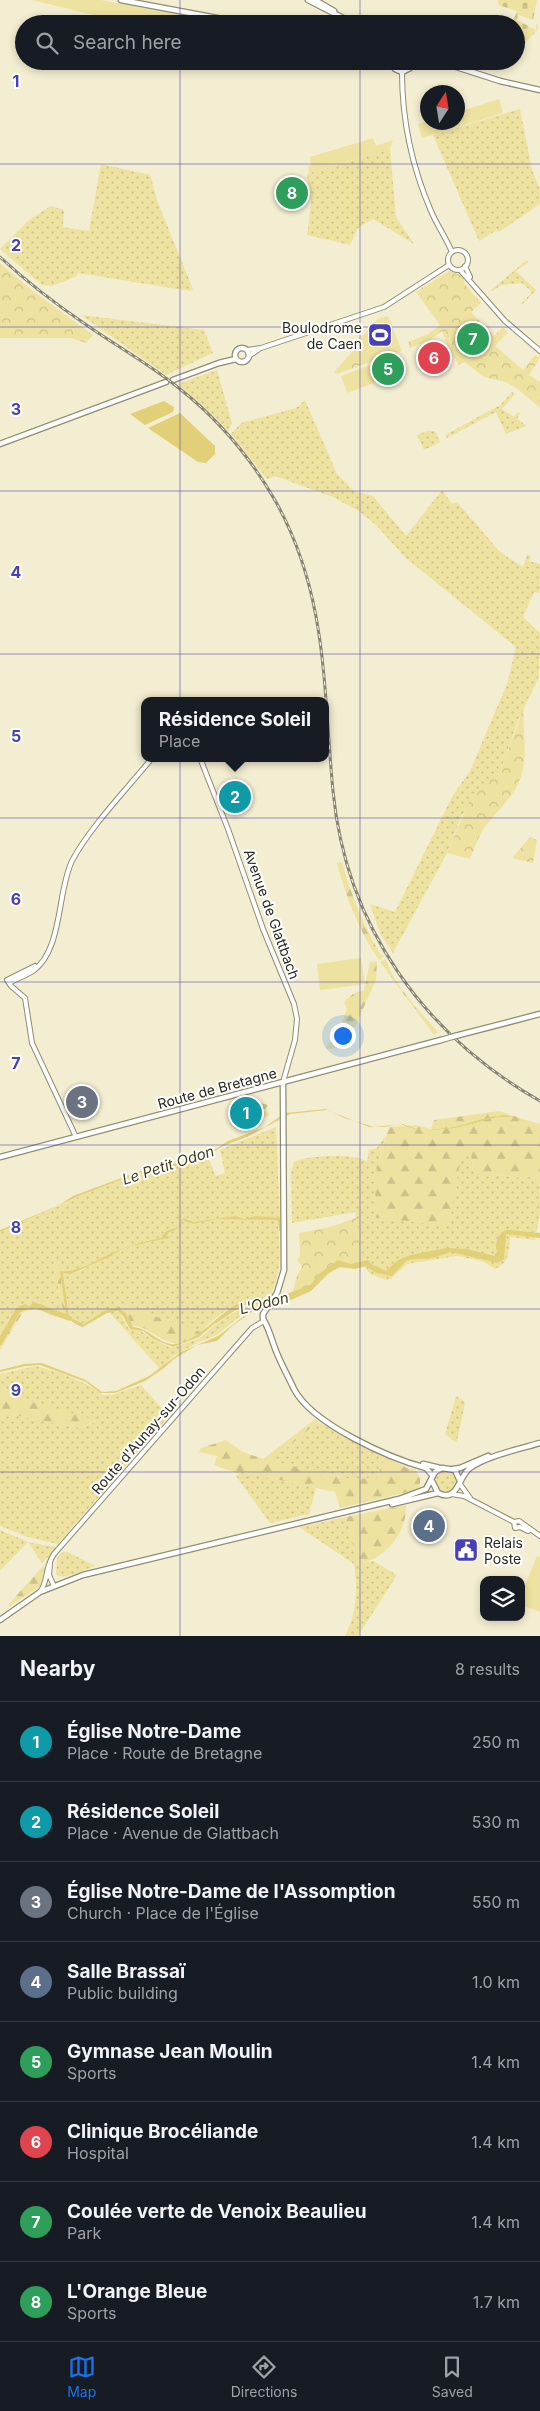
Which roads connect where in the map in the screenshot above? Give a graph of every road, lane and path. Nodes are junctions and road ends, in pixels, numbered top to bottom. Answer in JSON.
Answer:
{"nodes":[{"id":1,"x":121,"y":0,"type":"edge"},
{"id":2,"x":308,"y":0,"type":"edge"},
{"id":3,"x":315,"y":0,"type":"edge"},
{"id":4,"x":337,"y":14,"type":"joint"},
{"id":5,"x":201,"y":15,"type":"edge"},
{"id":6,"x":397,"y":70,"type":"edge"},
{"id":7,"x":408,"y":70,"type":"edge"},
{"id":8,"x":466,"y":70,"type":"edge"},
{"id":9,"x":402,"y":72,"type":"junction"},
{"id":10,"x":540,"y":90,"type":"edge"},
{"id":11,"x":452,"y":252,"type":"junction"},
{"id":12,"x":450,"y":266,"type":"junction"},
{"id":13,"x":465,"y":266,"type":"junction"},
{"id":14,"x":460,"y":270,"type":"junction"},
{"id":15,"x":261,"y":348,"type":"junction"},
{"id":16,"x":540,"y":349,"type":"edge"},
{"id":17,"x":247,"y":350,"type":"junction"},
{"id":18,"x":248,"y":356,"type":"junction"},
{"id":19,"x":236,"y":358,"type":"junction"},
{"id":20,"x":173,"y":380,"type":"dead end"},
{"id":21,"x":166,"y":382,"type":"dead end"},
{"id":22,"x":0,"y":444,"type":"edge"},
{"id":23,"x":149,"y":762,"type":"edge"},
{"id":24,"x":202,"y":762,"type":"edge"},
{"id":25,"x":540,"y":1014,"type":"edge"},
{"id":26,"x":284,"y":1082,"type":"junction"},
{"id":27,"x":76,"y":1137,"type":"junction"},
{"id":28,"x":0,"y":1157,"type":"edge"},
{"id":29,"x":264,"y":1321,"type":"junction"},
{"id":30,"x":540,"y":1443,"type":"edge"},
{"id":31,"x":516,"y":1450,"type":"junction"},
{"id":32,"x":402,"y":1461,"type":"junction"},
{"id":33,"x":440,"y":1468,"type":"junction"},
{"id":34,"x":453,"y":1469,"type":"junction"},
{"id":35,"x":432,"y":1479,"type":"junction"},
{"id":36,"x":460,"y":1483,"type":"junction"},
{"id":37,"x":438,"y":1493,"type":"junction"},
{"id":38,"x":451,"y":1494,"type":"junction"},
{"id":39,"x":383,"y":1504,"type":"junction"},
{"id":40,"x":480,"y":1504,"type":"junction"},
{"id":41,"x":540,"y":1536,"type":"edge"},
{"id":42,"x":52,"y":1558,"type":"junction"},
{"id":43,"x":54,"y":1586,"type":"junction"},
{"id":44,"x":40,"y":1592,"type":"junction"},
{"id":45,"x":0,"y":1620,"type":"edge"}],
"edges":[{"from":1,"to":5,"type":"main road"},
{"from":2,"to":4,"type":"main road"},
{"from":3,"to":4,"type":"main road"},
{"from":6,"to":9,"type":"main road"},
{"from":7,"to":9,"type":"main road"},
{"from":8,"to":10,"type":"main road"},
{"from":9,"to":11,"type":"street"},
{"from":11,"to":12,"type":"street"},
{"from":11,"to":13,"type":"street"},
{"from":12,"to":14,"type":"street"},
{"from":12,"to":15,"type":"street"},
{"from":13,"to":14,"type":"street"},
{"from":13,"to":16,"type":"street"},
{"from":14,"to":16,"type":"street"},
{"from":15,"to":17,"type":"street"},
{"from":15,"to":18,"type":"street"},
{"from":17,"to":18,"type":"main road"},
{"from":17,"to":19,"type":"main road"},
{"from":18,"to":19,"type":"main road"},
{"from":19,"to":20,"type":"main road"},
{"from":21,"to":22,"type":"main road"},
{"from":23,"to":27,"type":"street"},
{"from":24,"to":26,"type":"street","name":"Avenue de Glattbach"},
{"from":25,"to":26,"type":"main road","name":"Route de Bretagne","bridge":true},
{"from":26,"to":27,"type":"main road","name":"Route de Bretagne"},
{"from":26,"to":29,"type":"main road"},
{"from":27,"to":28,"type":"main road","name":"Route de Bretagne"},
{"from":29,"to":32,"type":"main road"},
{"from":29,"to":42,"type":"street","name":"Route d'Aunay-sur-Odon"},
{"from":30,"to":31,"type":"main road"},
{"from":31,"to":34,"type":"main road"},
{"from":31,"to":36,"type":"main road"},
{"from":32,"to":33,"type":"main road"},
{"from":32,"to":35,"type":"main road"},
{"from":33,"to":34,"type":"main road"},
{"from":33,"to":35,"type":"main road"},
{"from":34,"to":36,"type":"main road"},
{"from":35,"to":37,"type":"main road"},
{"from":35,"to":39,"type":"main road"},
{"from":36,"to":38,"type":"main road"},
{"from":36,"to":40,"type":"street"},
{"from":37,"to":38,"type":"main road"},
{"from":37,"to":39,"type":"main road"},
{"from":38,"to":40,"type":"street"},
{"from":39,"to":43,"type":"main road"},
{"from":40,"to":41,"type":"street"},
{"from":42,"to":43,"type":"street"},
{"from":42,"to":44,"type":"street","name":"Route d'Aunay-sur-Odon"},
{"from":43,"to":44,"type":"main road"},
{"from":44,"to":45,"type":"main road"}]}
